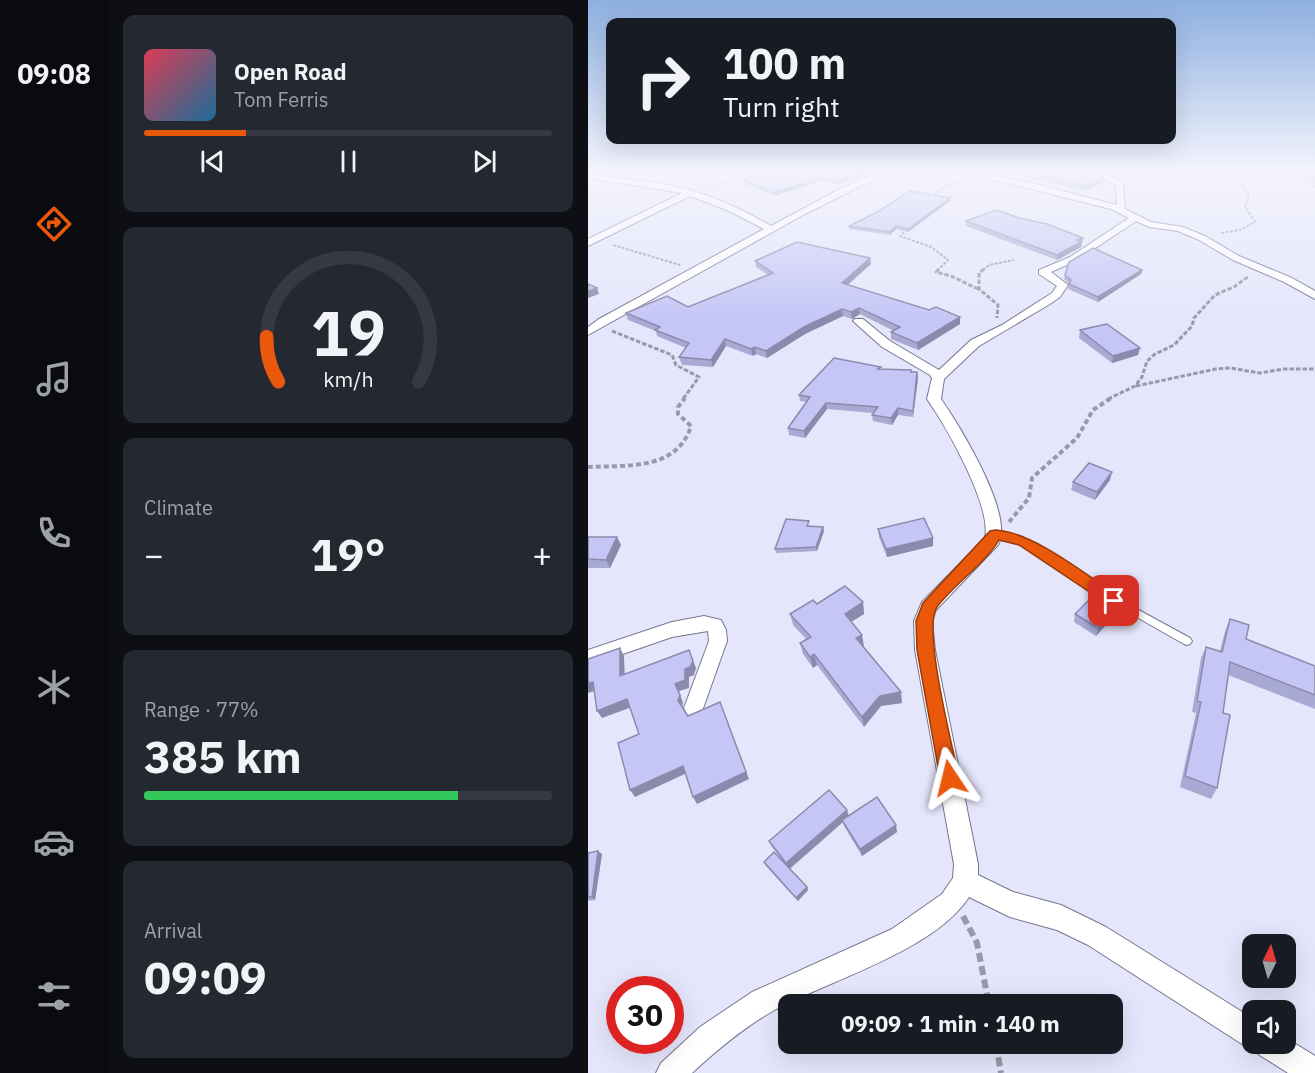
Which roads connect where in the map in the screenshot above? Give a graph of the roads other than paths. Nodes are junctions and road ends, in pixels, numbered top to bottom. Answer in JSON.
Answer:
{"nodes":[{"id":1,"x":632,"y":221,"type":"edge"},
{"id":2,"x":757,"y":221,"type":"edge"},
{"id":3,"x":785,"y":221,"type":"edge"},
{"id":4,"x":1130,"y":221,"type":"edge"},
{"id":5,"x":1142,"y":221,"type":"edge"},
{"id":6,"x":770,"y":229,"type":"junction"},
{"id":7,"x":588,"y":243,"type":"edge"},
{"id":8,"x":1315,"y":296,"type":"edge"},
{"id":9,"x":859,"y":321,"type":"dead end"},
{"id":10,"x":588,"y":332,"type":"edge"},
{"id":11,"x":938,"y":378,"type":"junction"},
{"id":12,"x":995,"y":532,"type":"junction"},
{"id":13,"x":1187,"y":641,"type":"dead end"},
{"id":14,"x":588,"y":658,"type":"edge"},
{"id":15,"x":694,"y":708,"type":"dead end"},
{"id":16,"x":958,"y":892,"type":"junction"},
{"id":17,"x":1242,"y":1028,"type":"edge"},
{"id":18,"x":1284,"y":1054,"type":"edge"},
{"id":19,"x":671,"y":1073,"type":"edge"},
{"id":20,"x":1315,"y":1073,"type":"edge"}],
"edges":[{"from":1,"to":7,"type":"street"},
{"from":2,"to":6,"type":"street"},
{"from":3,"to":6,"type":"street"},
{"from":4,"to":11,"type":"street"},
{"from":5,"to":8,"type":"street"},
{"from":6,"to":10,"type":"street"},
{"from":9,"to":11,"type":"street"},
{"from":11,"to":12,"type":"street"},
{"from":12,"to":13,"type":"lane"},
{"from":12,"to":16,"type":"street"},
{"from":14,"to":15,"type":"street"},
{"from":16,"to":17,"type":"street"},
{"from":16,"to":19,"type":"street"},
{"from":18,"to":20,"type":"street"}]}
